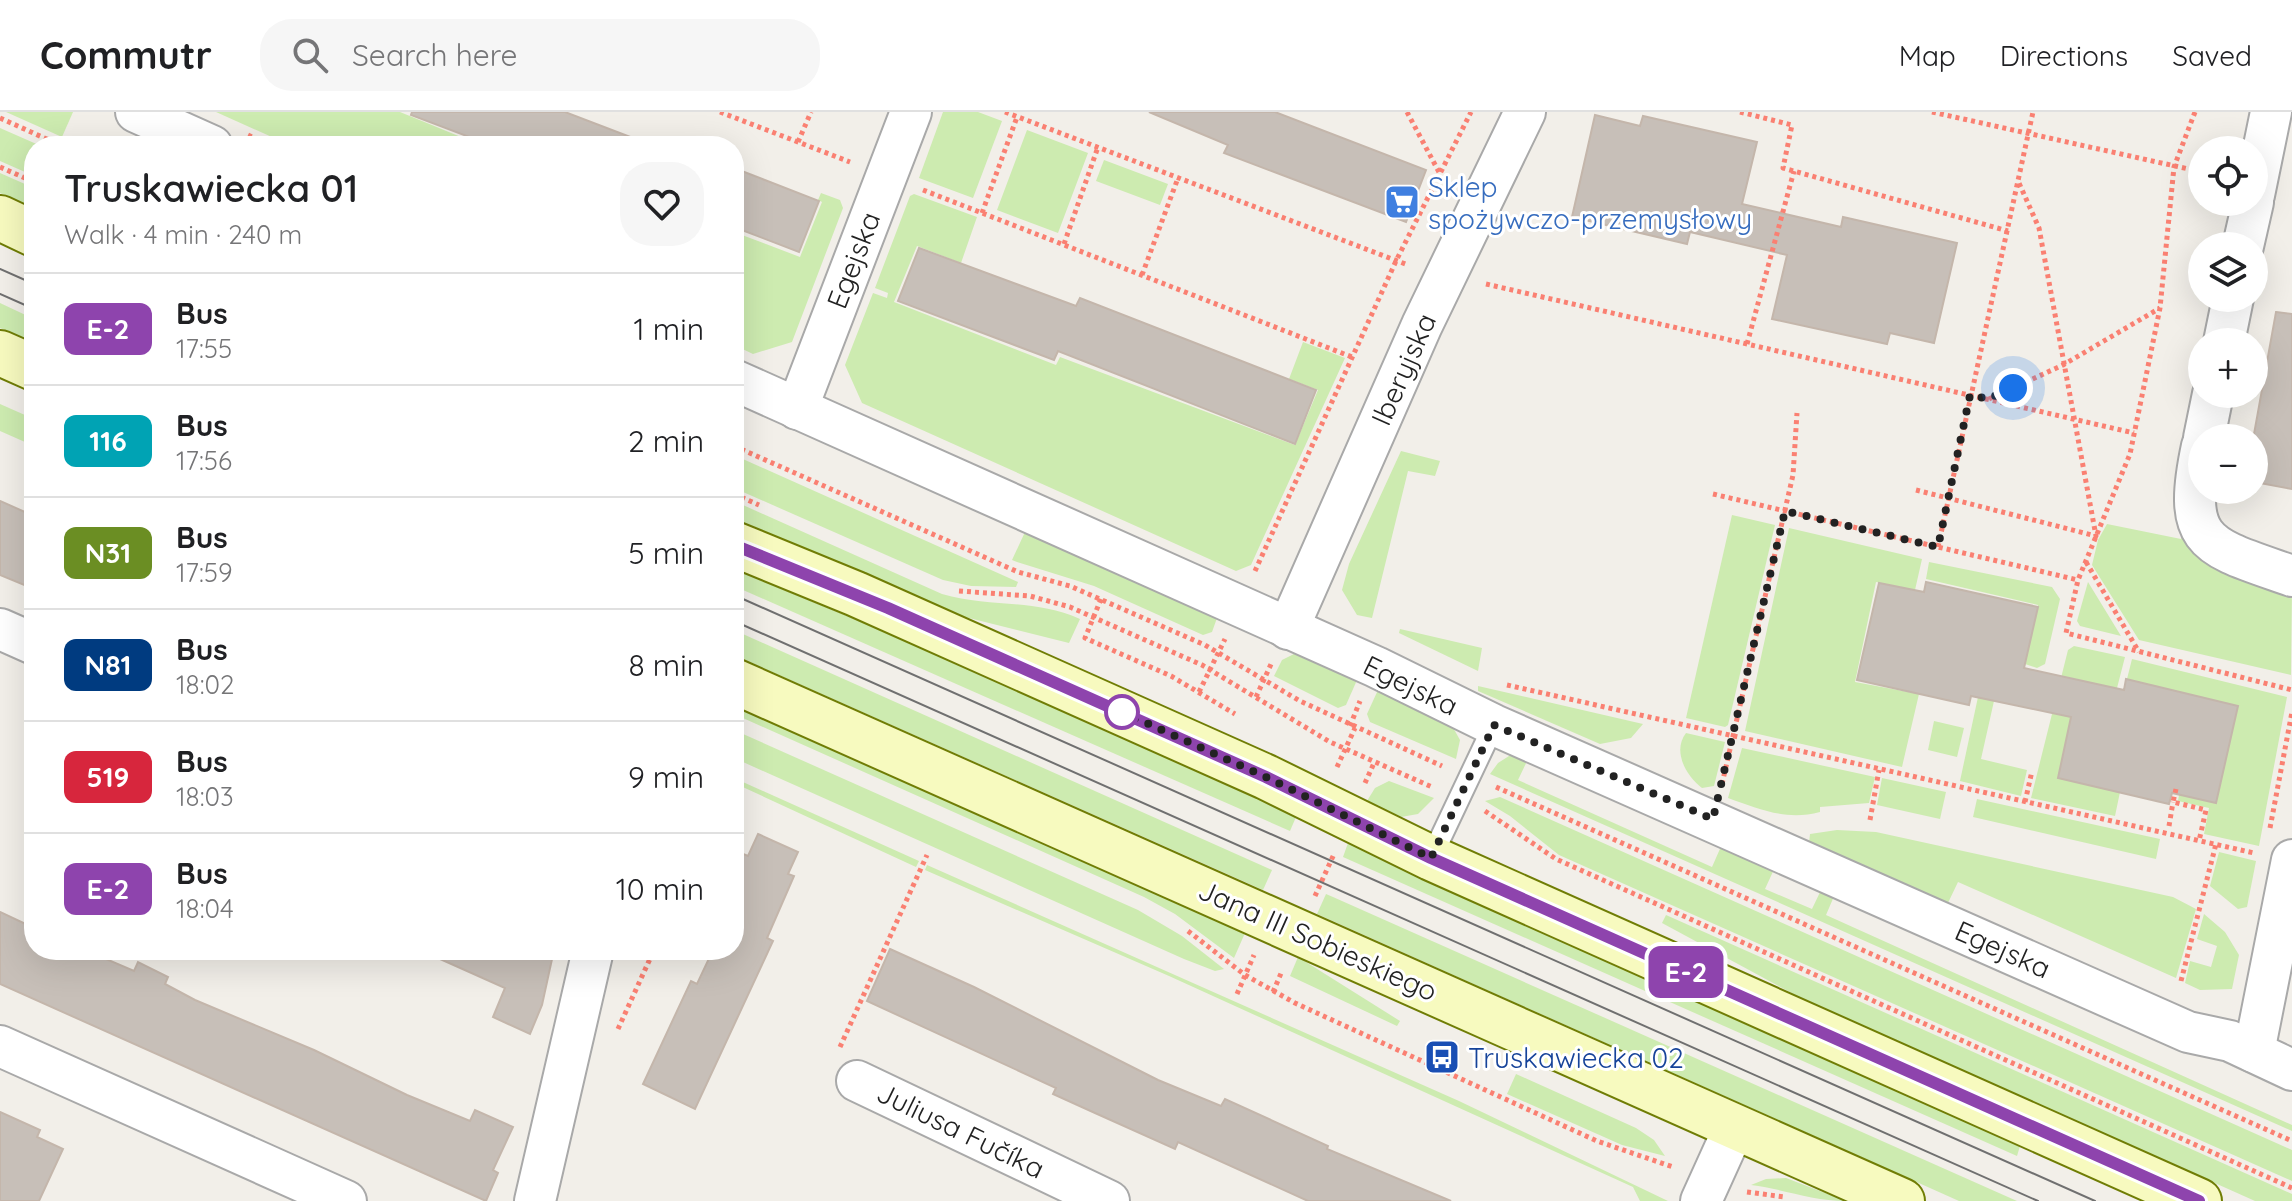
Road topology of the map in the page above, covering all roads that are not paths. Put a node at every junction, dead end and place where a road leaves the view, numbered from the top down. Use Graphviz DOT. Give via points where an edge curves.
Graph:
graph roads {
  1 [pos="136,112"];
  2 [pos="911,112"];
  3 [pos="1525,112"];
  4 [pos="2271,112"];
  5 [pos="190,136"];
  6 [pos="2266,136"];
  7 [pos="0,218"];
  8 [pos="24,229"];
  9 [pos="0,353"];
  10 [pos="24,364"];
  11 [pos="744,385"];
  12 [pos="797,409"];
  13 [pos="2193,504"];
  14 [pos="744,548"];
  15 [pos="2292,576"];
  16 [pos="0,629"];
  17 [pos="1288,629"];
  18 [pos="24,640"];
  19 [pos="744,685"];
  20 [pos="1494,725"];
  21 [pos="2275,857"];
  22 [pos="1431,858"];
  23 [pos="591,960"];
  24 [pos="0,1046"];
  25 [pos="2254,1052"];
  26 [pos="2292,1070"];
  27 [pos="857,1081"];
  28 [pos="1735,1126"];
  29 [pos="286,1189"];
  30 [pos="1719,1195"];
  31 [pos="346,1201"];
  32 [pos="535,1201"];
  33 [pos="1109,1201"];
  34 [pos="1902,1201"];
  35 [pos="2199,1201"];
  1 -- 5 [label="street"];
  2 -- 12 [label="street, Egejska"];
  3 -- 17 [label="street, Iberyjska" via="1422,325"];
  4 -- 6 [label="street"];
  7 -- 8 [label="main road"];
  9 -- 10 [label="main road"];
  11 -- 12 [label="street, Egejska"];
  12 -- 17 [label="street, Egejska"];
  13 -- 15 [label="street" via="2204,535 2215,547"];
  14 -- 22 [label="main road" via="1266,777"];
  16 -- 18 [label="street"];
  17 -- 20 [label="street, Egejska"];
  19 -- 28 [label="main road, Jana III Sobieskiego"];
  20 -- 22 [label="lane"];
  20 -- 25 [label="street, Egejska" via="2188,1032"];
  21 -- 25 [label="street"];
  22 -- 35 [label="main road"];
  23 -- 32 [label="street"];
  24 -- 29 [label="street"];
  25 -- 26 [label="street, Egejska"];
  27 -- 33 [label="street, Juliusa Fučíka"];
  28 -- 30 [label="street"];
  28 -- 34 [label="main road, Jana III Sobieskiego"];
  29 -- 31 [label="street"];
}
